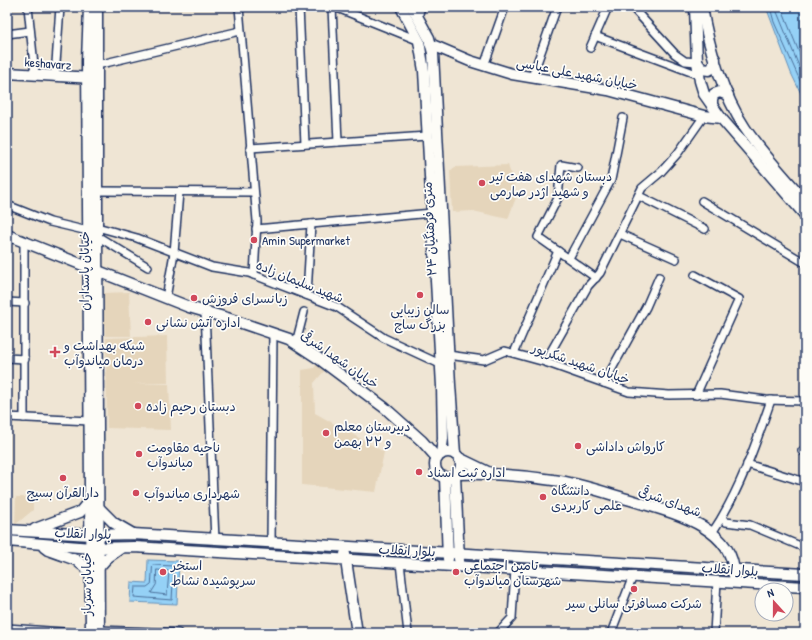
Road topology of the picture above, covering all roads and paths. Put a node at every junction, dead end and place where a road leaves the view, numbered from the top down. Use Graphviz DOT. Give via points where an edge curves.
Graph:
graph roads {
  1 [pos="28,7"];
  2 [pos="60,7"];
  3 [pos="89,7"];
  4 [pos="97,7"];
  5 [pos="239,7"];
  6 [pos="299,7"];
  7 [pos="334,7"];
  8 [pos="401,7"];
  9 [pos="412,7"];
  10 [pos="422,7"];
  11 [pos="505,7"];
  12 [pos="557,7"];
  13 [pos="608,7"];
  14 [pos="632,7"];
  15 [pos="695,7"];
  16 [pos="702,7"];
  17 [pos="418,17"];
  18 [pos="30,31"];
  19 [pos="240,31"];
  20 [pos="7,34"];
  21 [pos="595,36"];
  22 [pos="419,41"];
  23 [pos="430,44"];
  24 [pos="590,48"];
  25 [pos="715,60"];
  26 [pos="697,62"];
  27 [pos="97,65"];
  28 [pos="484,66"];
  29 [pos="7,73"];
  30 [pos="35,75"];
  31 [pos="699,75"];
  32 [pos="55,76"];
  33 [pos="92,78"];
  34 [pos="532,78"];
  35 [pos="728,95"];
  36 [pos="712,106"];
  37 [pos="704,116"];
  38 [pos="623,118"];
  39 [pos="721,118"];
  40 [pos="432,136"];
  41 [pos="338,142"];
  42 [pos="305,144"];
  43 [pos="250,148"];
  44 [pos="578,168"];
  45 [pos="97,191"];
  46 [pos="178,192"];
  47 [pos="254,192"];
  48 [pos="639,196"];
  49 [pos="702,201"];
  50 [pos="805,201"];
  51 [pos="7,205"];
  52 [pos="432,213"];
  53 [pos="805,215"];
  54 [pos="311,224"];
  55 [pos="256,229"];
  56 [pos="705,229"];
  57 [pos="94,232"];
  58 [pos="620,234"];
  59 [pos="7,235"];
  60 [pos="24,241"];
  61 [pos="558,251"];
  62 [pos="174,253"];
  63 [pos="569,258"];
  64 [pos="676,259"];
  65 [pos="805,263"];
  66 [pos="148,267"];
  67 [pos="93,269"];
  68 [pos="254,275"];
  69 [pos="695,275"];
  70 [pos="659,277"];
  71 [pos="596,278"];
  72 [pos="307,295"];
  73 [pos="166,298"];
  74 [pos="7,302"];
  75 [pos="25,302"];
  76 [pos="205,312"];
  77 [pos="304,312"];
  78 [pos="274,333"];
  79 [pos="296,343"];
  80 [pos="514,353"];
  81 [pos="448,355"];
  82 [pos="7,358"];
  83 [pos="25,359"];
  84 [pos="545,362"];
  85 [pos="440,364"];
  86 [pos="604,383"];
  87 [pos="696,394"];
  88 [pos="771,400"];
  89 [pos="805,401"];
  90 [pos="7,417"];
  91 [pos="24,418"];
  92 [pos="90,421"];
  93 [pos="439,456"];
  94 [pos="457,456"];
  95 [pos="747,464"];
  96 [pos="489,473"];
  97 [pos="452,476"];
  98 [pos="805,482"];
  99 [pos="90,500"];
  100 [pos="99,508"];
  101 [pos="722,518"];
  102 [pos="7,530"];
  103 [pos="28,531"];
  104 [pos="712,534"];
  105 [pos="95,535"];
  106 [pos="136,535"];
  107 [pos="215,540"];
  108 [pos="7,541"];
  109 [pos="271,543"];
  110 [pos="41,544"];
  111 [pos="345,547"];
  112 [pos="95,548"];
  113 [pos="121,548"];
  114 [pos="138,548"];
  115 [pos="805,548"];
  116 [pos="448,553"];
  117 [pos="459,553"];
  118 [pos="345,560"];
  119 [pos="400,563"];
  120 [pos="448,565"];
  121 [pos="459,565"];
  122 [pos="515,569"];
  123 [pos="95,570"];
  124 [pos="734,570"];
  125 [pos="805,574"];
  126 [pos="633,576"];
  127 [pos="717,581"];
  128 [pos="734,582"];
  129 [pos="805,587"];
  130 [pos="7,628"];
  131 [pos="97,632"];
  132 [pos="77,633"];
  133 [pos="178,633"];
  134 [pos="357,633"];
  135 [pos="408,633"];
  136 [pos="498,633"];
  137 [pos="611,633"];
  138 [pos="714,633"];
  1 -- 18 [label="street"];
  2 -- 32 [label="street"];
  3 -- 33 [label="main road, خیابان پاسداران"];
  4 -- 27 [label="main road, خیابان پاسداران"];
  5 -- 19 [label="street"];
  6 -- 42 [label="street"];
  7 -- 22 [label="street"];
  7 -- 41 [label="street"];
  8 -- 22 [label="main road, ۲۴ متری فرهنگیان"];
  9 -- 17 [label="main road, ۲۴ متری فرهنگیان"];
  10 -- 17 [label="street"];
  11 -- 28 [label="street"];
  12 -- 34 [label="street"];
  13 -- 21 [label="street"];
  14 -- 26 [label="street" via="675,54 685,61"];
  15 -- 26 [label="main road"];
  16 -- 25 [label="main road"];
  17 -- 23 [label="main road, ۲۴ متری فرهنگیان"];
  18 -- 20 [label="street"];
  18 -- 30 [label="street"];
  19 -- 27 [label="street"];
  19 -- 43 [label="street"];
  21 -- 24 [label="street"];
  21 -- 31 [label="street"];
  22 -- 23 [label="street"];
  22 -- 40 [label="main road, ۲۴ متری فرهنگیان"];
  23 -- 28 [label="main road, خیابان شهید علی عباسی"];
  23 -- 40 [label="main road, ۲۴ متری فرهنگیان" via="433,53"];
  25 -- 26 [label="main road" via="709,70 702,69"];
  25 -- 35 [label="main road"];
  26 -- 31 [label="main road"];
  27 -- 33 [label="main road, خیابان پاسداران"];
  28 -- 34 [label="main road, خیابان شهید علی عباسی"];
  29 -- 30 [label="main road, keshavarz"];
  30 -- 32 [label="main road, keshavarz"];
  31 -- 36 [label="main road" via="704,94"];
  32 -- 33 [label="main road, keshavarz"];
  33 -- 45 [label="main road, خیابان پاسداران"];
  33 -- 57 [label="main road"];
  34 -- 37 [label="main road, خیابان شهید علی عباسی" via="608,90"];
  35 -- 36 [label="main road" via="720,92 714,94"];
  35 -- 50 [label="main road" via="744,127 757,145"];
  36 -- 39 [label="main road"];
  37 -- 39 [label="main road, خیابان شهید علی عباسی"];
  37 -- 48 [label="street" via="678,153 642,188"];
  38 -- 63 [label="street" via="611,180"];
  39 -- 53 [label="main road"];
  40 -- 41 [label="street"];
  40 -- 52 [label="main road, ۲۴ متری فرهنگیان"];
  40 -- 81 [label="main road, ۲۴ متری فرهنگیان"];
  41 -- 42 [label="street"];
  42 -- 43 [label="street"];
  43 -- 47 [label="street"];
  44 -- 61 [label="street" via="561,165 558,198 538,238"];
  45 -- 46 [label="street"];
  45 -- 57 [label="main road, خیابان پاسداران"];
  46 -- 47 [label="street"];
  46 -- 62 [label="street"];
  47 -- 55 [label="street"];
  48 -- 56 [label="street"];
  48 -- 58 [label="street"];
  49 -- 65 [label="street"];
  51 -- 57 [label="street, شهید سلیمان زاده" via="50,222"];
  52 -- 54 [label="street"];
  52 -- 85 [label="main road, ۲۴ متری فرهنگیان"];
  54 -- 55 [label="street"];
  54 -- 72 [label="street"];
  55 -- 68 [label="street"];
  57 -- 62 [label="street, شهید سلیمان زاده" via="137,238"];
  57 -- 66 [label="street"];
  57 -- 67 [label="main road"];
  58 -- 64 [label="street"];
  58 -- 71 [label="street"];
  59 -- 60 [label="main road, خیابان شهدا شرقی"];
  60 -- 67 [label="main road, خیابان شهدا شرقی"];
  60 -- 75 [label="street"];
  61 -- 63 [label="street"];
  61 -- 80 [label="street"];
  62 -- 68 [label="street, شهید سلیمان زاده" via="212,267"];
  62 -- 73 [label="street"];
  63 -- 71 [label="street"];
  67 -- 73 [label="main road, خیابان شهدا شرقی"];
  67 -- 92 [label="main road, خیابان پاسداران"];
  67 -- 100 [label="main road, خیابان پاسداران"];
  68 -- 72 [label="street, شهید سلیمان زاده"];
  69 -- 87 [label="street" via="739,299"];
  70 -- 86 [label="street" via="646,307"];
  71 -- 84 [label="street" via="588,286"];
  72 -- 85 [label="street, شهید سلیمان زاده" via="337,307 384,338"];
  73 -- 76 [label="main road, خیابان شهدا شرقی"];
  74 -- 75 [label="street"];
  75 -- 83 [label="street"];
  76 -- 78 [label="main road, خیابان شهدا شرقی"];
  76 -- 107 [label="street"];
  77 -- 79 [label="street"];
  78 -- 79 [label="main road, خیابان شهدا شرقی"];
  78 -- 109 [label="street"];
  79 -- 93 [label="main road, خیابان شهدا شرقی" via="385,408"];
  80 -- 81 [label="street, خیابان شهید شکرپور" via="505,350 484,360"];
  80 -- 84 [label="street, خیابان شهید شکرپور"];
  81 -- 94 [label="main road, ۲۴ متری فرهنگیان"];
  82 -- 83 [label="street"];
  83 -- 91 [label="street"];
  84 -- 86 [label="street, خیابان شهید شکرپور"];
  85 -- 93 [label="main road, ۲۴ متری فرهنگیان" via="443,439"];
  86 -- 87 [label="street, خیابان شهید شکرپور" via="629,392"];
  87 -- 88 [label="street, خیابان شهید شکرپور"];
  88 -- 89 [label="street, خیابان شهید شکرپور"];
  88 -- 95 [label="street"];
  90 -- 91 [label="street"];
  91 -- 92 [label="street"];
  92 -- 99 [label="main road, خیابان پاسداران"];
  93 -- 94 [label="main road" via="448,452"];
  93 -- 97 [label="main road" via="436,470"];
  94 -- 96 [label="main road"];
  94 -- 97 [label="main road" via="461,466"];
  95 -- 98 [label="street"];
  95 -- 101 [label="street"];
  96 -- 97 [label="main road, شهدای شرقی"];
  96 -- 104 [label="main road, شهدای شرقی" via="584,486 683,516"];
  97 -- 116 [label="main road"];
  97 -- 117 [label="main road"];
  99 -- 103 [label="main road" via="80,512"];
  99 -- 105 [label="main road, خیابان پاسداران"];
  100 -- 105 [label="main road, خیابان پاسداران"];
  100 -- 106 [label="main road" via="114,523"];
  101 -- 104 [label="street"];
  101 -- 115 [label="street" via="726,522 750,526"];
  102 -- 103 [label="main road, بلوار انقلاب"];
  103 -- 105 [label="main road, بلوار انقلاب"];
  104 -- 124 [label="main road, شهدای شرقی" via="729,551"];
  105 -- 106 [label="main road, بلوار انقلاب"];
  105 -- 112 [label="main road, خیابان سرباز"];
  106 -- 107 [label="main road, بلوار انقلاب"];
  106 -- 114 [label="main road"];
  107 -- 109 [label="main road, بلوار انقلاب"];
  108 -- 110 [label="main road, بلوار انقلاب"];
  109 -- 111 [label="main road, بلوار انقلاب"];
  110 -- 112 [label="main road, بلوار انقلاب"];
  110 -- 123 [label="main road" via="48,550"];
  111 -- 116 [label="main road, بلوار انقلاب"];
  111 -- 118 [label="main road"];
  112 -- 113 [label="main road, بلوار انقلاب"];
  112 -- 123 [label="main road, خیابان سرباز"];
  113 -- 114 [label="main road, بلوار انقلاب"];
  113 -- 123 [label="main road"];
  114 -- 118 [label="main road, بلوار انقلاب"];
  116 -- 117 [label="main road, بلوار انقلاب"];
  116 -- 120 [label="main road"];
  117 -- 121 [label="main road"];
  117 -- 124 [label="main road, بلوار انقلاب"];
  118 -- 119 [label="main road, بلوار انقلاب"];
  118 -- 134 [label="main road"];
  119 -- 120 [label="main road, بلوار انقلاب"];
  119 -- 135 [label="street"];
  120 -- 121 [label="main road, بلوار انقلاب"];
  121 -- 122 [label="main road, بلوار انقلاب"];
  122 -- 126 [label="main road, بلوار انقلاب"];
  122 -- 136 [label="street" via="512,618"];
  123 -- 131 [label="main road, خیابان سرباز"];
  124 -- 125 [label="main road, بلوار انقلاب"];
  124 -- 128 [label="main road, شهدای شرقی"];
  126 -- 127 [label="main road, بلوار انقلاب"];
  126 -- 137 [label="street"];
  127 -- 128 [label="main road, بلوار انقلاب"];
  127 -- 138 [label="street"];
  128 -- 129 [label="main road, بلوار انقلاب"];
  130 -- 132 [label="street"];
  131 -- 133 [label="street"];
}
